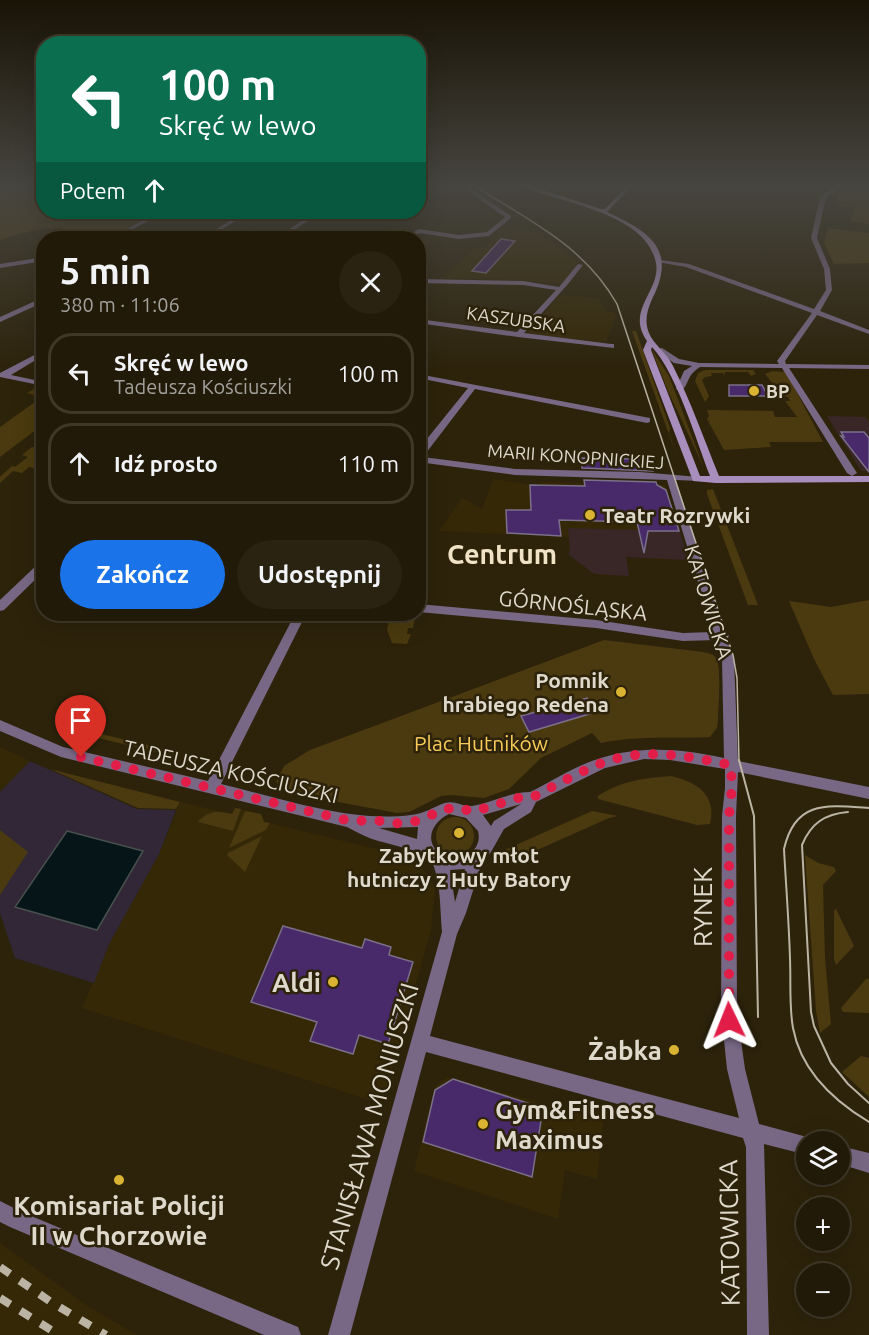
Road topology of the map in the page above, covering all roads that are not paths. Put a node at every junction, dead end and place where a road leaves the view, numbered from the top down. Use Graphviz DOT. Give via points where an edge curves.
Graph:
graph roads {
  1 [pos="654,246"];
  2 [pos="817,246"];
  3 [pos="36,260"];
  4 [pos="660,262"];
  5 [pos="580,265"];
  6 [pos="0,266"];
  7 [pos="426,281"];
  8 [pos="560,289"];
  9 [pos="36,303"];
  10 [pos="814,313"];
  11 [pos="0,320"];
  12 [pos="426,322"];
  13 [pos="869,332"];
  14 [pos="518,335"];
  15 [pos="649,343"];
  16 [pos="611,346"];
  17 [pos="659,350"];
  18 [pos="36,356"];
  19 [pos="699,365"];
  20 [pos="784,366"];
  21 [pos="869,367"];
  22 [pos="1,375"];
  23 [pos="426,377"];
  24 [pos="36,382"];
  25 [pos="474,386"];
  26 [pos="680,389"];
  27 [pos="646,420"];
  28 [pos="426,448"];
  29 [pos="426,459"];
  30 [pos="852,473"];
  31 [pos="671,479"];
  32 [pos="696,479"];
  33 [pos="869,479"];
  34 [pos="716,480"];
  35 [pos="36,572"];
  36 [pos="0,607"];
  37 [pos="426,610"];
  38 [pos="297,621"];
  39 [pos="723,636"];
  40 [pos="0,725"];
  41 [pos="731,765"];
  42 [pos="212,788"];
  43 [pos="869,793"];
  44 [pos="531,798"];
  45 [pos="472,812"];
  46 [pos="429,818"];
  47 [pos="350,821"];
  48 [pos="487,843"];
  49 [pos="433,855"];
  50 [pos="476,858"];
  51 [pos="450,932"];
  52 [pos="421,1042"];
  53 [pos="750,1131"];
  54 [pos="796,1143"];
  55 [pos="850,1158"];
  56 [pos="869,1163"];
  57 [pos="0,1211"];
  58 [pos="290,1335"];
  59 [pos="339,1335"];
  60 [pos="758,1335"];
  1 -- 4 [label="street"];
  2 -- 10 [label="street" via="827,269 829,290"];
  3 -- 6 [label="street"];
  4 -- 10 [label="street" via="687,265"];
  4 -- 15 [label="street" via="643,318"];
  5 -- 8 [label="street"];
  7 -- 8 [label="street" via="523,283"];
  8 -- 14 [label="street"];
  9 -- 11 [label="street"];
  10 -- 13 [label="street"];
  10 -- 20 [label="street" via="781,362"];
  12 -- 14 [label="street, KASZUBSKA"];
  14 -- 16 [label="street, KASZUBSKA"];
  15 -- 17 [label="street"];
  15 -- 32 [label="street" via="647,350"];
  17 -- 19 [label="street" via="677,361"];
  17 -- 26 [label="street"];
  18 -- 22 [label="street"];
  19 -- 20 [label="street"];
  19 -- 26 [label="street" via="688,372"];
  20 -- 21 [label="street"];
  20 -- 30 [label="street"];
  22 -- 24 [label="street"];
  23 -- 25 [label="street"];
  25 -- 27 [label="street"];
  25 -- 28 [label="street"];
  26 -- 34 [label="street"];
  29 -- 31 [label="street, MARII KONOPNICKIEJ" via="515,472"];
  31 -- 32 [label="street, MARII KONOPNICKIEJ"];
  31 -- 39 [label="street, KATOWICKA"];
  32 -- 34 [label="street"];
  33 -- 34 [label="street"];
  35 -- 36 [label="street"];
  37 -- 39 [label="street, GÓRNOŚLĄSKA" via="596,624 683,637"];
  38 -- 42 [label="street"];
  39 -- 41 [label="street, KATOWICKA" via="730,679"];
  40 -- 42 [label="street, TADEUSZA KOŚCIUSZKI" via="62,752"];
  41 -- 43 [label="street"];
  41 -- 44 [label="street" via="670,755 627,757 602,764"];
  41 -- 53 [label="street, RYNEK" via="729,1012"];
  42 -- 47 [label="street, TADEUSZA KOŚCIUSZKI"];
  44 -- 45 [label="street" via="518,798"];
  44 -- 48 [label="street" via="526,808 499,825"];
  45 -- 46 [label="street" via="448,808"];
  45 -- 48 [label="street" via="485,828"];
  46 -- 47 [label="street, TADEUSZA KOŚCIUSZKI" via="402,824"];
  46 -- 49 [label="street" via="423,832 424,844"];
  47 -- 49 [label="street, TADEUSZA KOŚCIUSZKI"];
  48 -- 50 [label="street"];
  49 -- 50 [label="street" via="454,864"];
  49 -- 51 [label="street" via="447,886"];
  50 -- 51 [label="street" via="461,913"];
  51 -- 52 [label="street, STANISŁAWA MONIUSZKI"];
  52 -- 53 [label="street"];
  52 -- 59 [label="street, STANISŁAWA MONIUSZKI"];
  53 -- 54 [label="street"];
  53 -- 60 [label="street, KATOWICKA" via="756,1167"];
  55 -- 56 [label="street"];
  57 -- 58 [label="street"];
}
